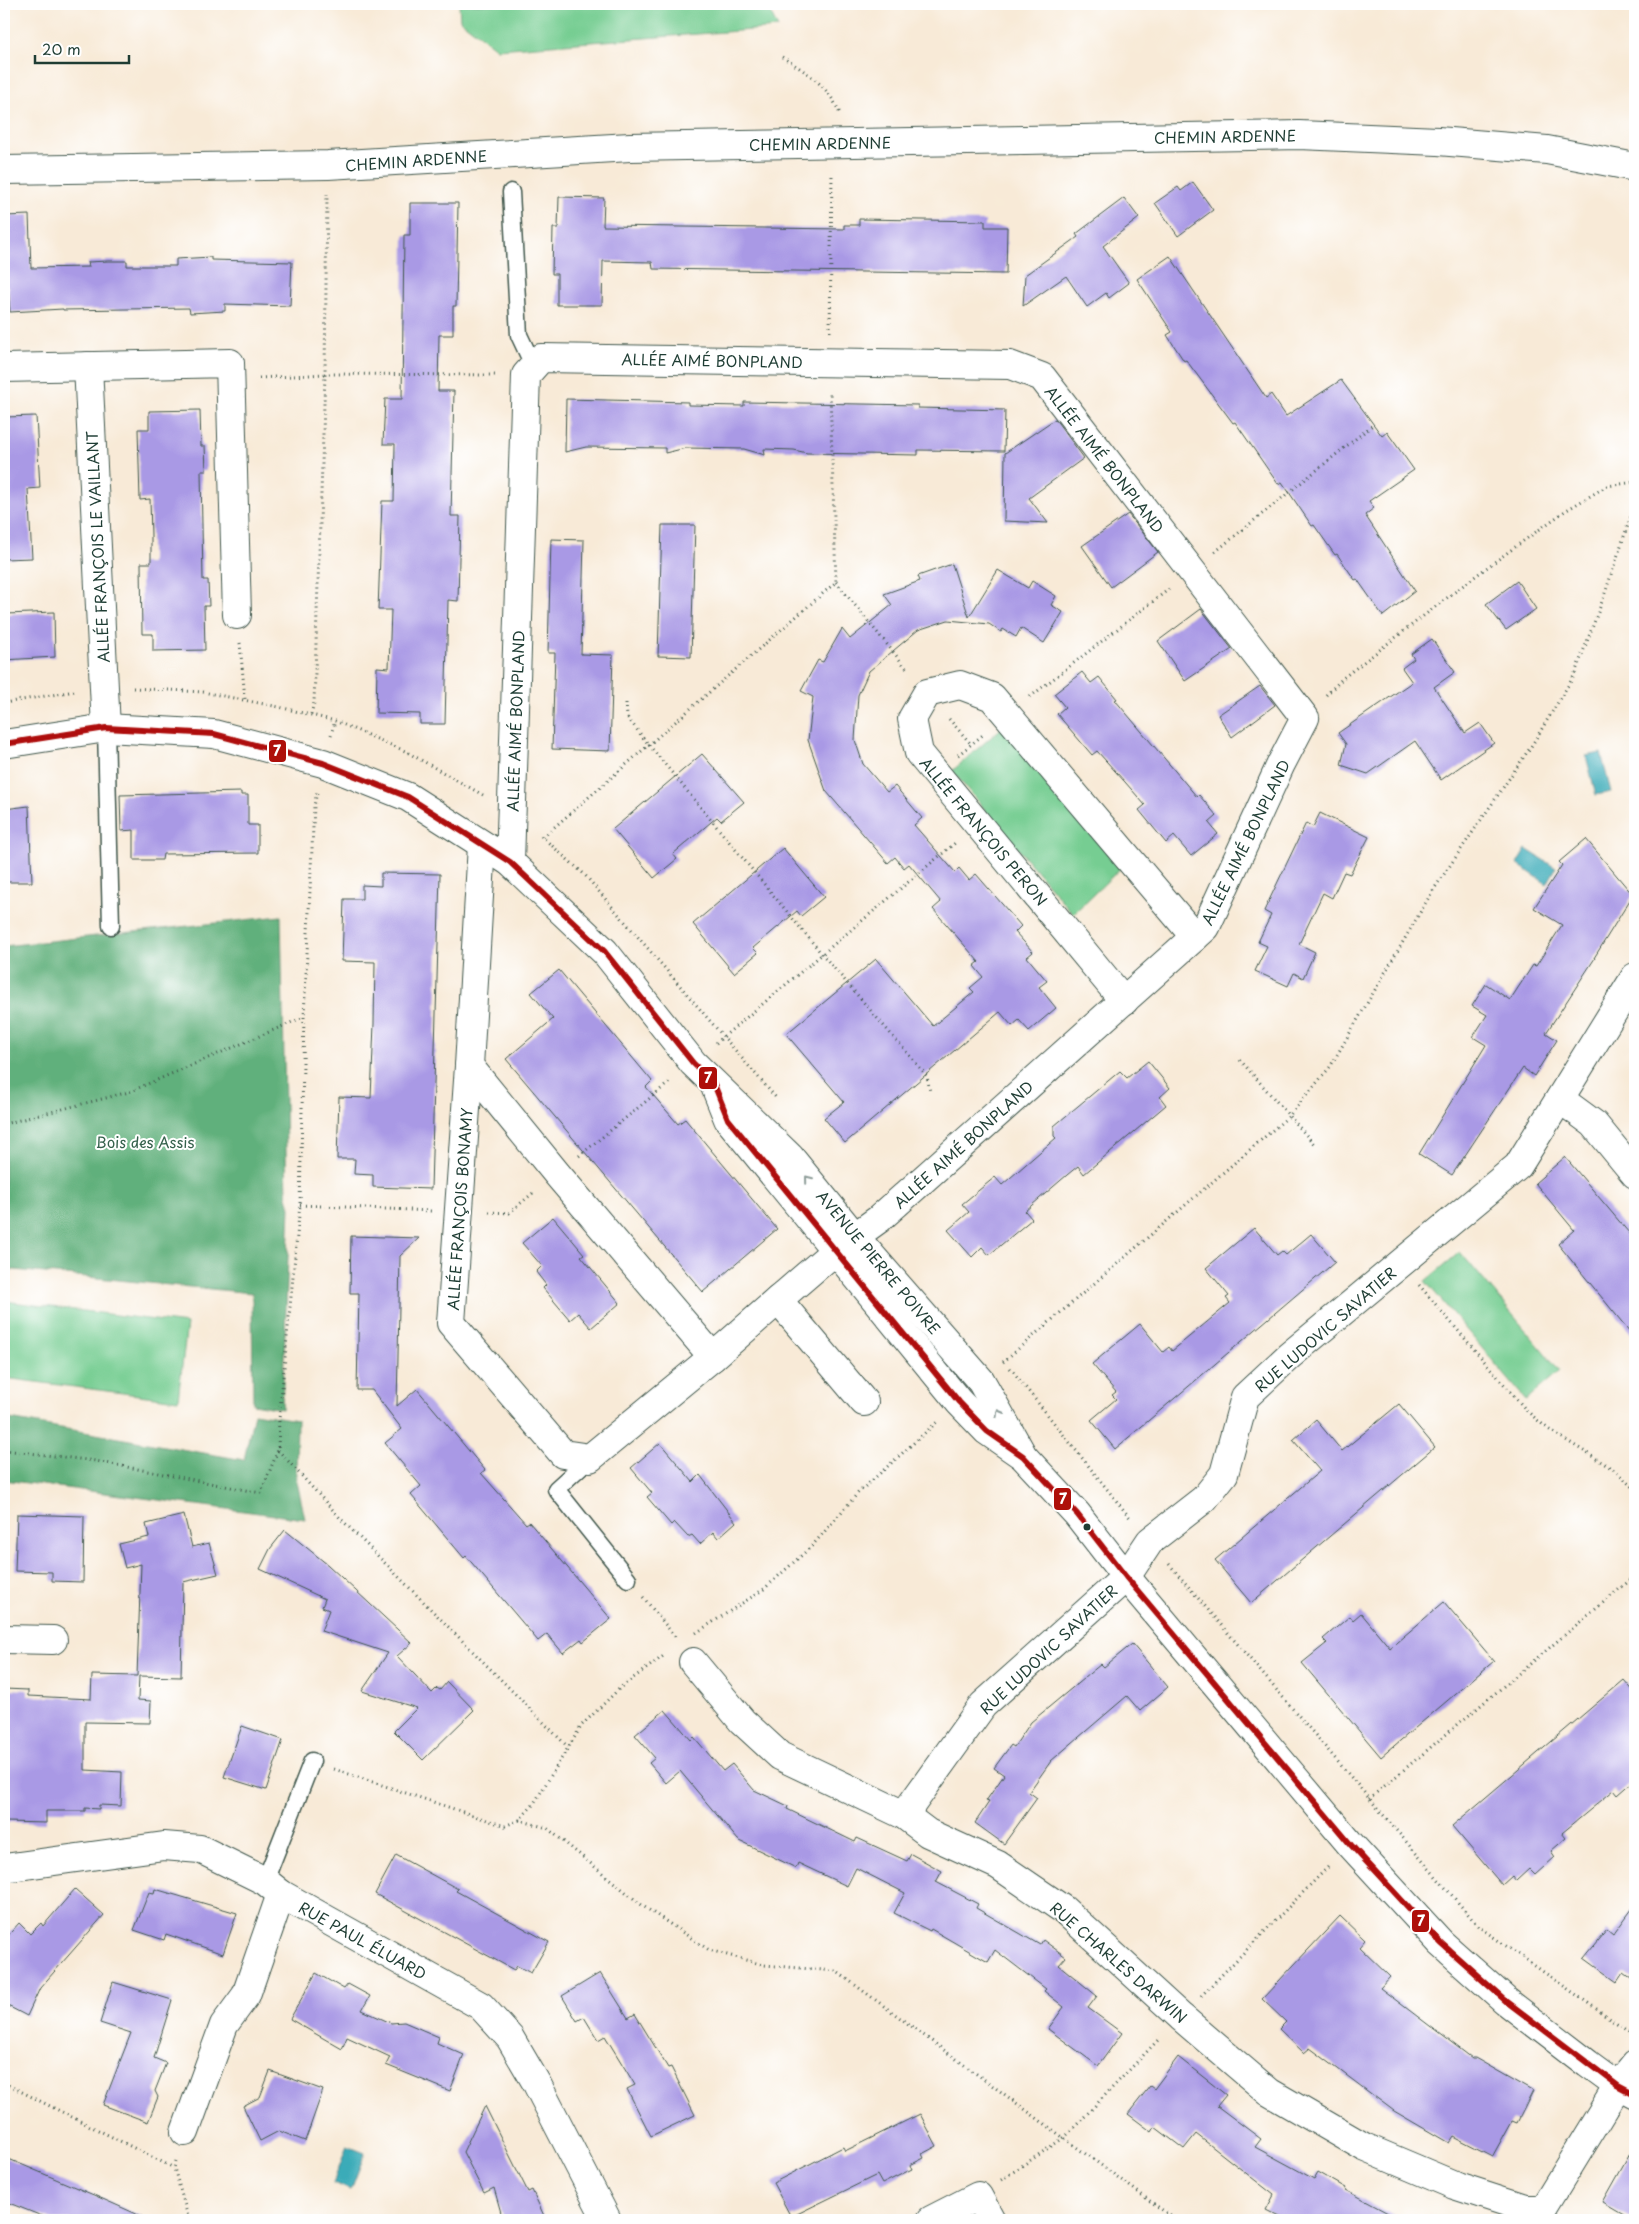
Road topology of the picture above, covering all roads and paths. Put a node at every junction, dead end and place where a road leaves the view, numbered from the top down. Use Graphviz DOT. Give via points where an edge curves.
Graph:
graph roads {
  1 [pos="782,57"];
  2 [pos="832,142"];
  3 [pos="328,165"];
  4 [pos="1635,167"];
  5 [pos="4,170"];
  6 [pos="511,192"];
  7 [pos="830,361"];
  8 [pos="88,366"];
  9 [pos="4,368"];
  10 [pos="530,371"];
  11 [pos="325,374"];
  12 [pos="231,380"];
  13 [pos="1374,424"];
  14 [pos="1635,482"];
  15 [pos="1635,504"];
  16 [pos="1192,571"];
  17 [pos="836,582"];
  18 [pos="237,615"];
  19 [pos="927,693"];
  20 [pos="245,699"];
  21 [pos="626,703"];
  22 [pos="311,714"];
  23 [pos="1007,715"];
  24 [pos="1305,718"];
  25 [pos="106,728"];
  26 [pos="4,744"];
  27 [pos="971,744"];
  28 [pos="649,745"];
  29 [pos="323,763"];
  30 [pos="936,773"];
  31 [pos="543,837"];
  32 [pos="482,845"];
  33 [pos="510,862"];
  34 [pos="111,926"];
  35 [pos="1195,937"];
  36 [pos="1635,977"];
  37 [pos="1124,1001"];
  38 [pos="304,1017"];
  39 [pos="1240,1060"];
  40 [pos="469,1066"];
  41 [pos="930,1092"];
  42 [pos="1560,1099"];
  43 [pos="1289,1116"];
  44 [pos="4,1124"];
  45 [pos="1314,1144"];
  46 [pos="1635,1174"];
  47 [pos="846,1243"];
  48 [pos="1401,1264"];
  49 [pos="778,1300"];
  50 [pos="713,1357"];
  51 [pos="1004,1361"];
  52 [pos="864,1402"];
  53 [pos="940,1418"];
  54 [pos="4,1450"];
  55 [pos="278,1450"];
  56 [pos="590,1458"];
  57 [pos="1635,1490"];
  58 [pos="1635,1576"];
  59 [pos="1126,1577"];
  60 [pos="628,1579"];
  61 [pos="4,1638"];
  62 [pos="53,1640"];
  63 [pos="687,1653"];
  64 [pos="568,1747"];
  65 [pos="312,1761"];
  66 [pos="1368,1800"];
  67 [pos="904,1814"];
  68 [pos="518,1820"];
  69 [pos="1350,1844"];
  70 [pos="4,1868"];
  71 [pos="273,1888"];
  72 [pos="1181,2017"];
  73 [pos="1630,2082"];
  74 [pos="4,2083"];
  75 [pos="184,2132"];
  76 [pos="1065,2137"];
  77 [pos="174,2168"];
  78 [pos="978,2196"];
  79 [pos="1539,2214"];
  80 [pos="189,2220"];
  81 [pos="608,2220"];
  82 [pos="931,2220"];
  83 [pos="991,2220"];
  84 [pos="1176,2220"];
  1 -- 2 [label="path" via="824,86 835,100 842,119"];
  2 -- 3 [label="street, CHEMIN ARDENNE" via="630,147"];
  2 -- 4 [label="street, CHEMIN ARDENNE" via="1299,135 1547,150"];
  2 -- 7 [label="path"];
  3 -- 5 [label="street, CHEMIN ARDENNE"];
  3 -- 11 [label="path"];
  6 -- 10 [label="lane" via="519,335"];
  7 -- 10 [label="street, ALLÉE AIMÉ BONPLAND" via="541,358"];
  7 -- 16 [label="street, ALLÉE AIMÉ BONPLAND" via="1010,364 1042,377"];
  7 -- 17 [label="path"];
  8 -- 9 [label="street"];
  8 -- 12 [label="street" via="230,363"];
  8 -- 25 [label="street, ALLÉE FRANÇOIS LE VAILLANT"];
  10 -- 11 [label="path"];
  10 -- 33 [label="street, ALLÉE AIMÉ BONPLAND"];
  11 -- 12 [label="path"];
  11 -- 22 [label="path" via="314,703"];
  12 -- 18 [label="street"];
  13 -- 16 [label="path"];
  14 -- 24 [label="path" via="1607,486 1565,511 1343,678"];
  15 -- 43 [label="path" via="1574,676 1532,745 1432,892 1330,1067"];
  16 -- 23 [label="path"];
  16 -- 24 [label="street, ALLÉE AIMÉ BONPLAND"];
  17 -- 19 [label="path"];
  17 -- 28 [label="path"];
  18 -- 20 [label="path"];
  19 -- 23 [label="street" via="960,685 992,697"];
  19 -- 27 [label="path"];
  19 -- 30 [label="street, ALLÉE FRANÇOIS PERON" via="912,720 919,752"];
  21 -- 28 [label="path" via="627,717"];
  23 -- 27 [label="path"];
  23 -- 35 [label="street"];
  24 -- 35 [label="street, ALLÉE AIMÉ BONPLAND" via="1206,927"];
  25 -- 26 [label="street, AVENUE PIERRE POIVRE"];
  25 -- 29 [label="street, AVENUE PIERRE POIVRE" via="214,734"];
  25 -- 34 [label="lane"];
  27 -- 30 [label="path"];
  28 -- 31 [label="path"];
  28 -- 41 [label="path" via="927,1076"];
  29 -- 32 [label="street, AVENUE PIERRE POIVRE" via="408,797"];
  29 -- 38 [label="path" via="314,806"];
  30 -- 37 [label="street, ALLÉE FRANÇOIS PERON"];
  32 -- 33 [label="street, AVENUE PIERRE POIVRE"];
  32 -- 40 [label="street, ALLÉE FRANÇOIS BONAMY"];
  33 -- 47 [label="street, AVENUE PIERRE POIVRE" via="605,952 693,1063 790,1156"];
  35 -- 37 [label="street, ALLÉE AIMÉ BONPLAND"];
  36 -- 42 [label="street, RUE LUDOVIC SAVATIER"];
  37 -- 47 [label="street, ALLÉE AIMÉ BONPLAND" via="886,1213"];
  38 -- 44 [label="path" via="128,1092"];
  38 -- 55 [label="path" via="300,1205 278,1419"];
  39 -- 43 [label="path"];
  40 -- 50 [label="street, ALLÉE FRANÇOIS BONAMY"];
  40 -- 56 [label="street, ALLÉE FRANÇOIS BONAMY" via="451,1323 563,1454"];
  42 -- 46 [label="street" via="1594,1124"];
  42 -- 48 [label="street, RUE LUDOVIC SAVATIER" via="1518,1166"];
  43 -- 45 [label="path"];
  43 -- 51 [label="path"];
  47 -- 49 [label="street"];
  47 -- 59 [label="street, AVENUE PIERRE POIVRE" via="981,1381 1022,1456 1077,1514"];
  48 -- 57 [label="path" via="1527,1411 1548,1429 1616,1471"];
  48 -- 59 [label="street, RUE LUDOVIC SAVATIER" via="1245,1397 1224,1474 1204,1499 1150,1541"];
  49 -- 50 [label="street"];
  49 -- 52 [label="street"];
  50 -- 56 [label="street"];
  53 -- 63 [label="path" via="858,1493 812,1546"];
  54 -- 55 [label="path" via="96,1461 261,1493"];
  55 -- 64 [label="path" via="342,1520"];
  56 -- 60 [label="lane" via="556,1489"];
  58 -- 66 [label="path"];
  59 -- 67 [label="street, RUE LUDOVIC SAVATIER" via="983,1705"];
  59 -- 69 [label="street, AVENUE PIERRE POIVRE"];
  60 -- 63 [label="path"];
  61 -- 62 [label="street"];
  63 -- 64 [label="path" via="621,1687 582,1725"];
  63 -- 67 [label="street, RUE CHARLES DARWIN" via="742,1721 780,1756"];
  64 -- 68 [label="path" via="533,1805"];
  65 -- 68 [label="path" via="505,1826"];
  65 -- 71 [label="lane"];
  67 -- 72 [label="street, RUE CHARLES DARWIN" via="928,1833 998,1865 1064,1910"];
  68 -- 76 [label="path" via="547,1828 644,1906 709,1950 764,1965 836,1971"];
  69 -- 72 [label="path"];
  69 -- 73 [label="street, AVENUE PIERRE POIVRE" via="1441,1943 1492,1988 1588,2064"];
  70 -- 71 [label="street, RUE PAUL ÉLUARD" via="164,1846 200,1849"];
  71 -- 75 [label="street" via="246,1995 224,2025"];
  71 -- 81 [label="street, RUE PAUL ÉLUARD" via="481,2006 510,2038"];
  72 -- 76 [label="path"];
  72 -- 79 [label="street, RUE CHARLES DARWIN" via="1269,2092 1364,2147 1454,2185"];
  73 -- 79 [label="street"];
  74 -- 77 [label="path"];
  75 -- 77 [label="path"];
  76 -- 78 [label="path"];
  76 -- 84 [label="path"];
  77 -- 80 [label="path"];
  78 -- 82 [label="street"];
  78 -- 83 [label="street"];
}
